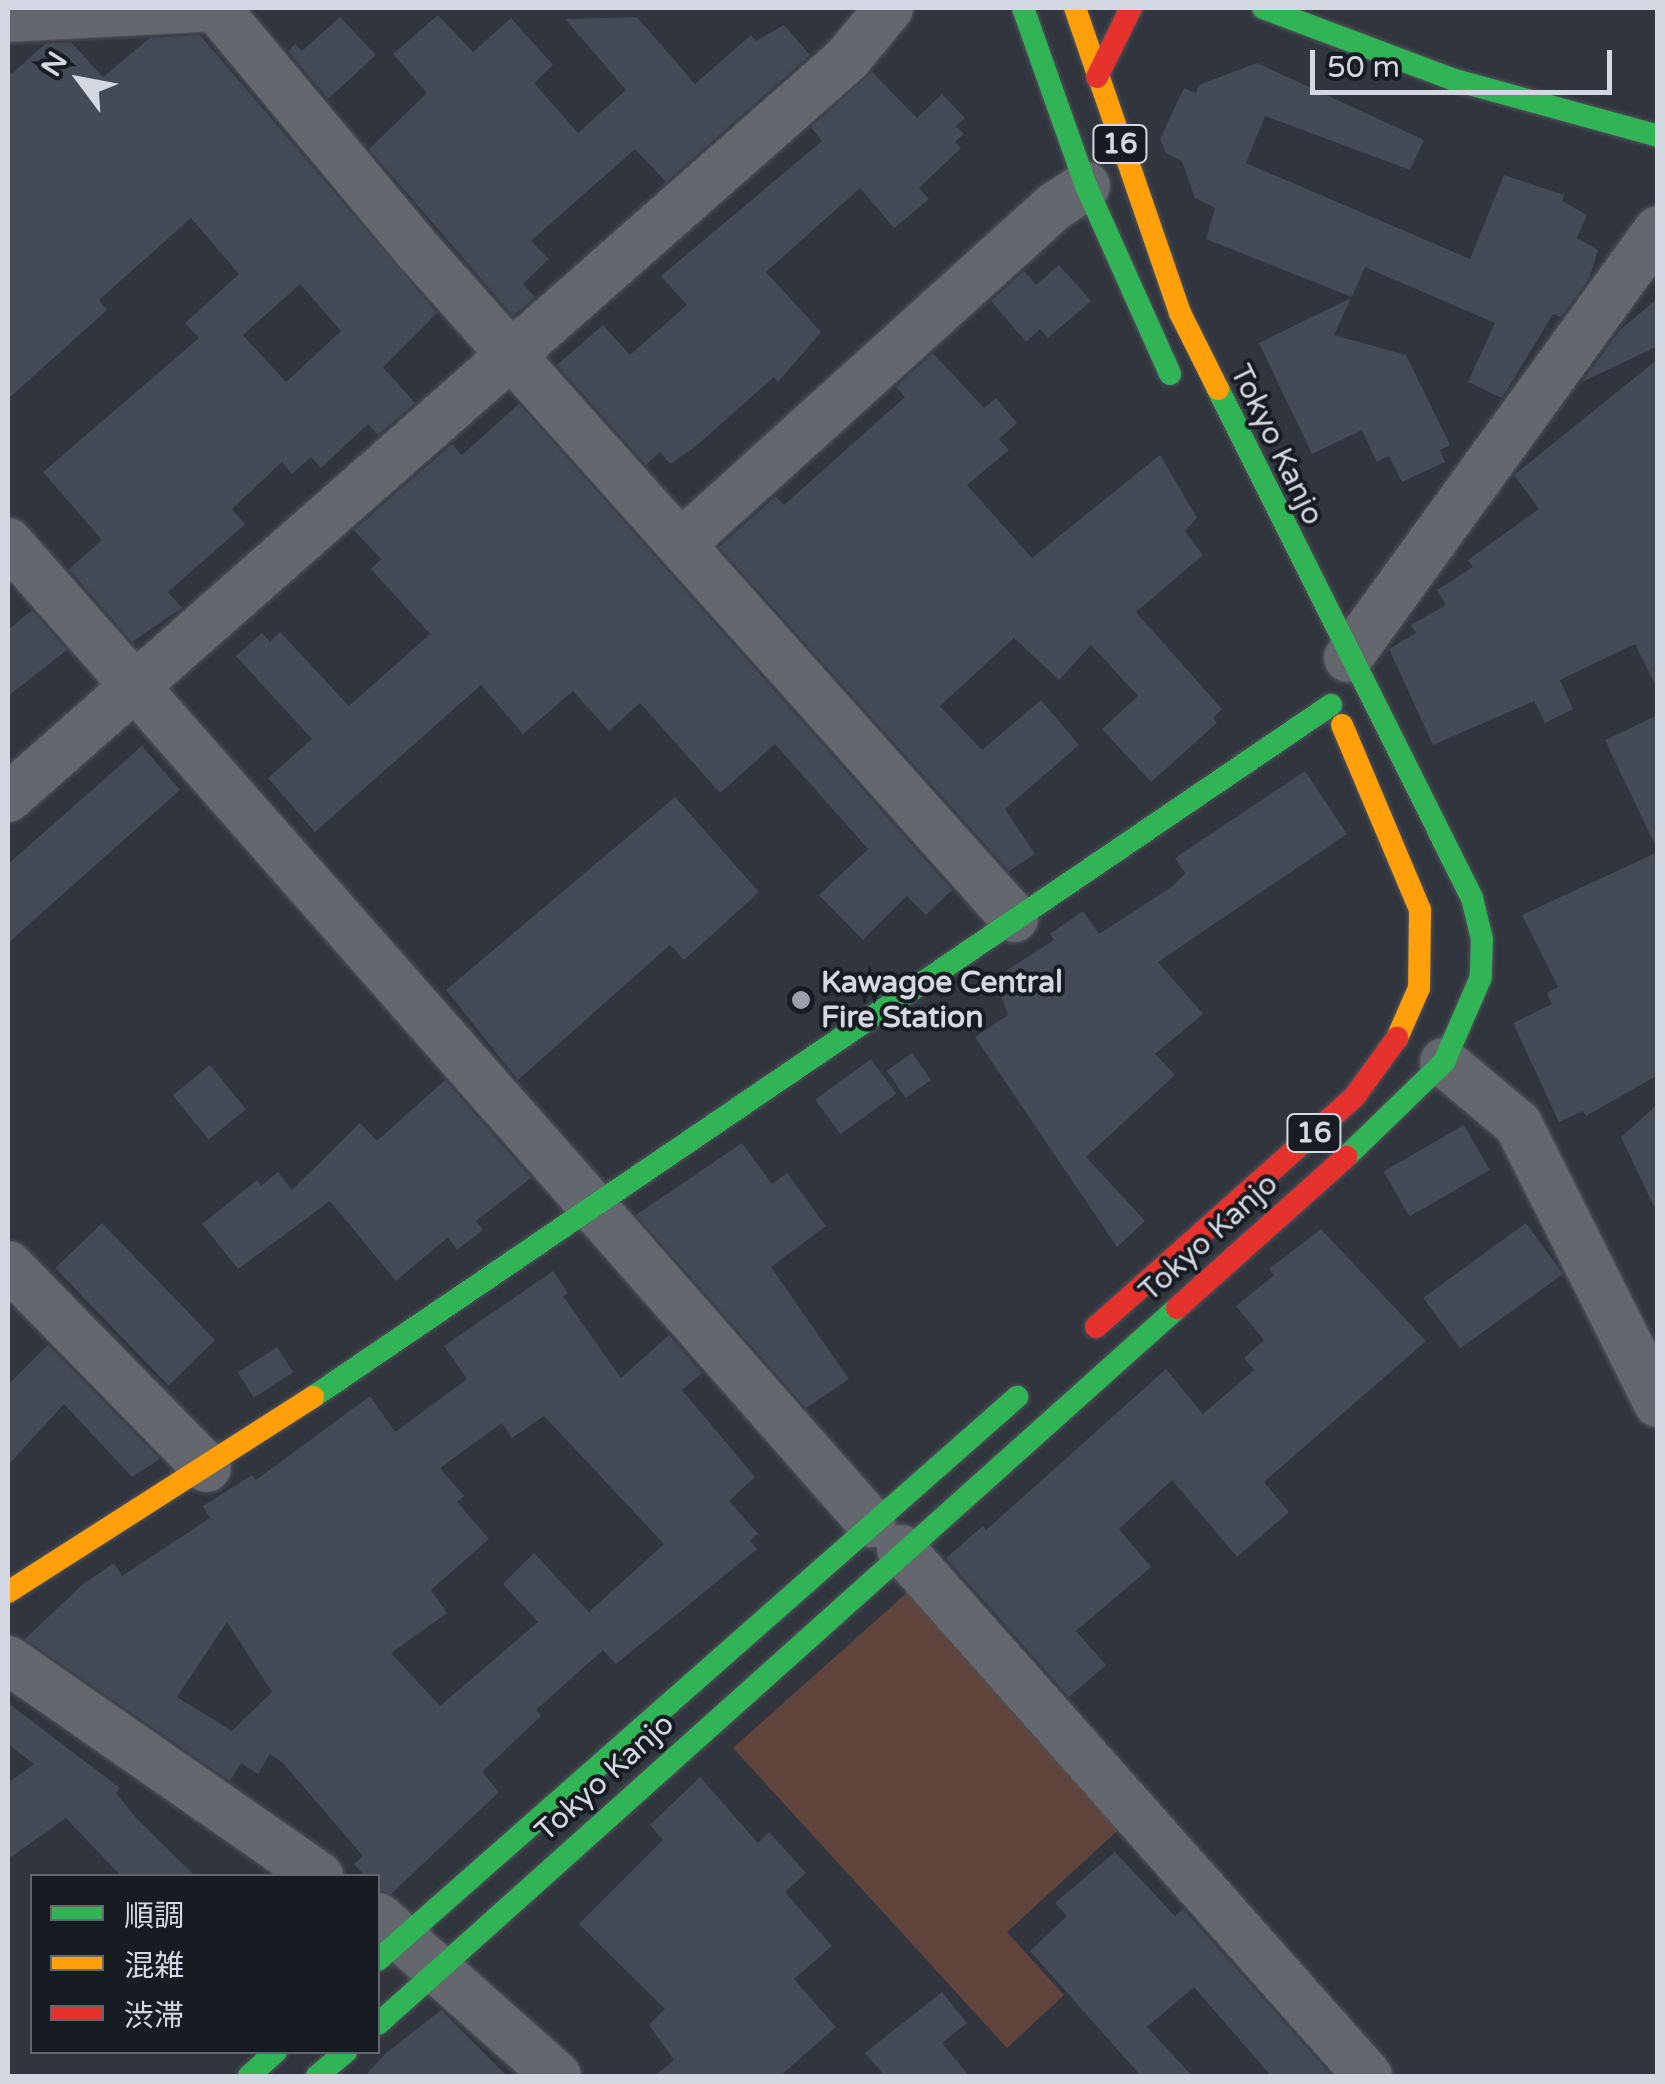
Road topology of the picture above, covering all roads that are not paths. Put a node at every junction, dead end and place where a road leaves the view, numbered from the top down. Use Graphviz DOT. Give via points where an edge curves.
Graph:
graph roads {
  1 [pos="198,8"];
  2 [pos="216,8"];
  3 [pos="890,8"];
  4 [pos="1023,8"];
  5 [pos="1075,8"];
  6 [pos="1131,8"];
  7 [pos="1263,8"];
  8 [pos="8,18"];
  9 [pos="1097,77"];
  10 [pos="1658,136"];
  11 [pos="1086,186"];
  12 [pos="1658,230"];
  13 [pos="511,352"];
  14 [pos="1178,390"];
  15 [pos="8,542"];
  16 [pos="681,544"];
  17 [pos="136,684"];
  18 [pos="1334,684"];
  19 [pos="8,798"];
  20 [pos="1014,918"];
  21 [pos="1444,1062"];
  22 [pos="594,1205"];
  23 [pos="8,1265"];
  24 [pos="1072,1348"];
  25 [pos="1042,1375"];
  26 [pos="1658,1403"];
  27 [pos="207,1468"];
  28 [pos="886,1536"];
  29 [pos="8,1592"];
  30 [pos="8,1660"];
  31 [pos="316,1874"];
  32 [pos="386,1938"];
  33 [pos="441,1968"];
  34 [pos="380,2022"];
  35 [pos="274,2054"];
  36 [pos="344,2054"];
  37 [pos="249,2076"];
  38 [pos="317,2076"];
  39 [pos="557,2076"];
  40 [pos="1368,2076"];
  1 -- 8 [label="street"];
  2 -- 13 [label="street"];
  3 -- 13 [label="street" via="847,58"];
  4 -- 11 [label="main road, 16"];
  5 -- 9 [label="main road, Tokyo Kanjo / 16"];
  6 -- 9 [label="main road"];
  7 -- 10 [label="main road" via="1455,80"];
  9 -- 18 [label="main road, Tokyo Kanjo / 16" via="1180,313"];
  11 -- 14 [label="main road, 16"];
  11 -- 16 [label="street" via="1055,206"];
  12 -- 18 [label="street"];
  13 -- 16 [label="street"];
  13 -- 17 [label="street"];
  15 -- 17 [label="street"];
  16 -- 20 [label="street"];
  17 -- 19 [label="street"];
  17 -- 22 [label="street"];
  18 -- 20 [label="main road"];
  18 -- 21 [label="main road, Tokyo Kanjo / 16" via="1472,898 1482,977"];
  18 -- 24 [label="main road, Tokyo Kanjo / 16" via="1420,910 1419,988 1404,1029 1355,1096"];
  20 -- 22 [label="main road"];
  21 -- 26 [label="street" via="1518,1124"];
  21 -- 28 [label="main road, Tokyo Kanjo / 16" via="1391,1117"];
  22 -- 27 [label="main road"];
  22 -- 28 [label="street"];
  23 -- 27 [label="street"];
  25 -- 28 [label="main road, Tokyo Kanjo / 16"];
  27 -- 29 [label="main road"];
  28 -- 32 [label="main road, Tokyo Kanjo / 16"];
  28 -- 33 [label="main road, Tokyo Kanjo / 16"];
  28 -- 40 [label="street"];
  30 -- 31 [label="street"];
  32 -- 33 [label="street"];
  33 -- 34 [label="main road, Tokyo Kanjo / 16"];
  33 -- 39 [label="street"];
  35 -- 37 [label="main road"];
  36 -- 38 [label="main road"];
}
